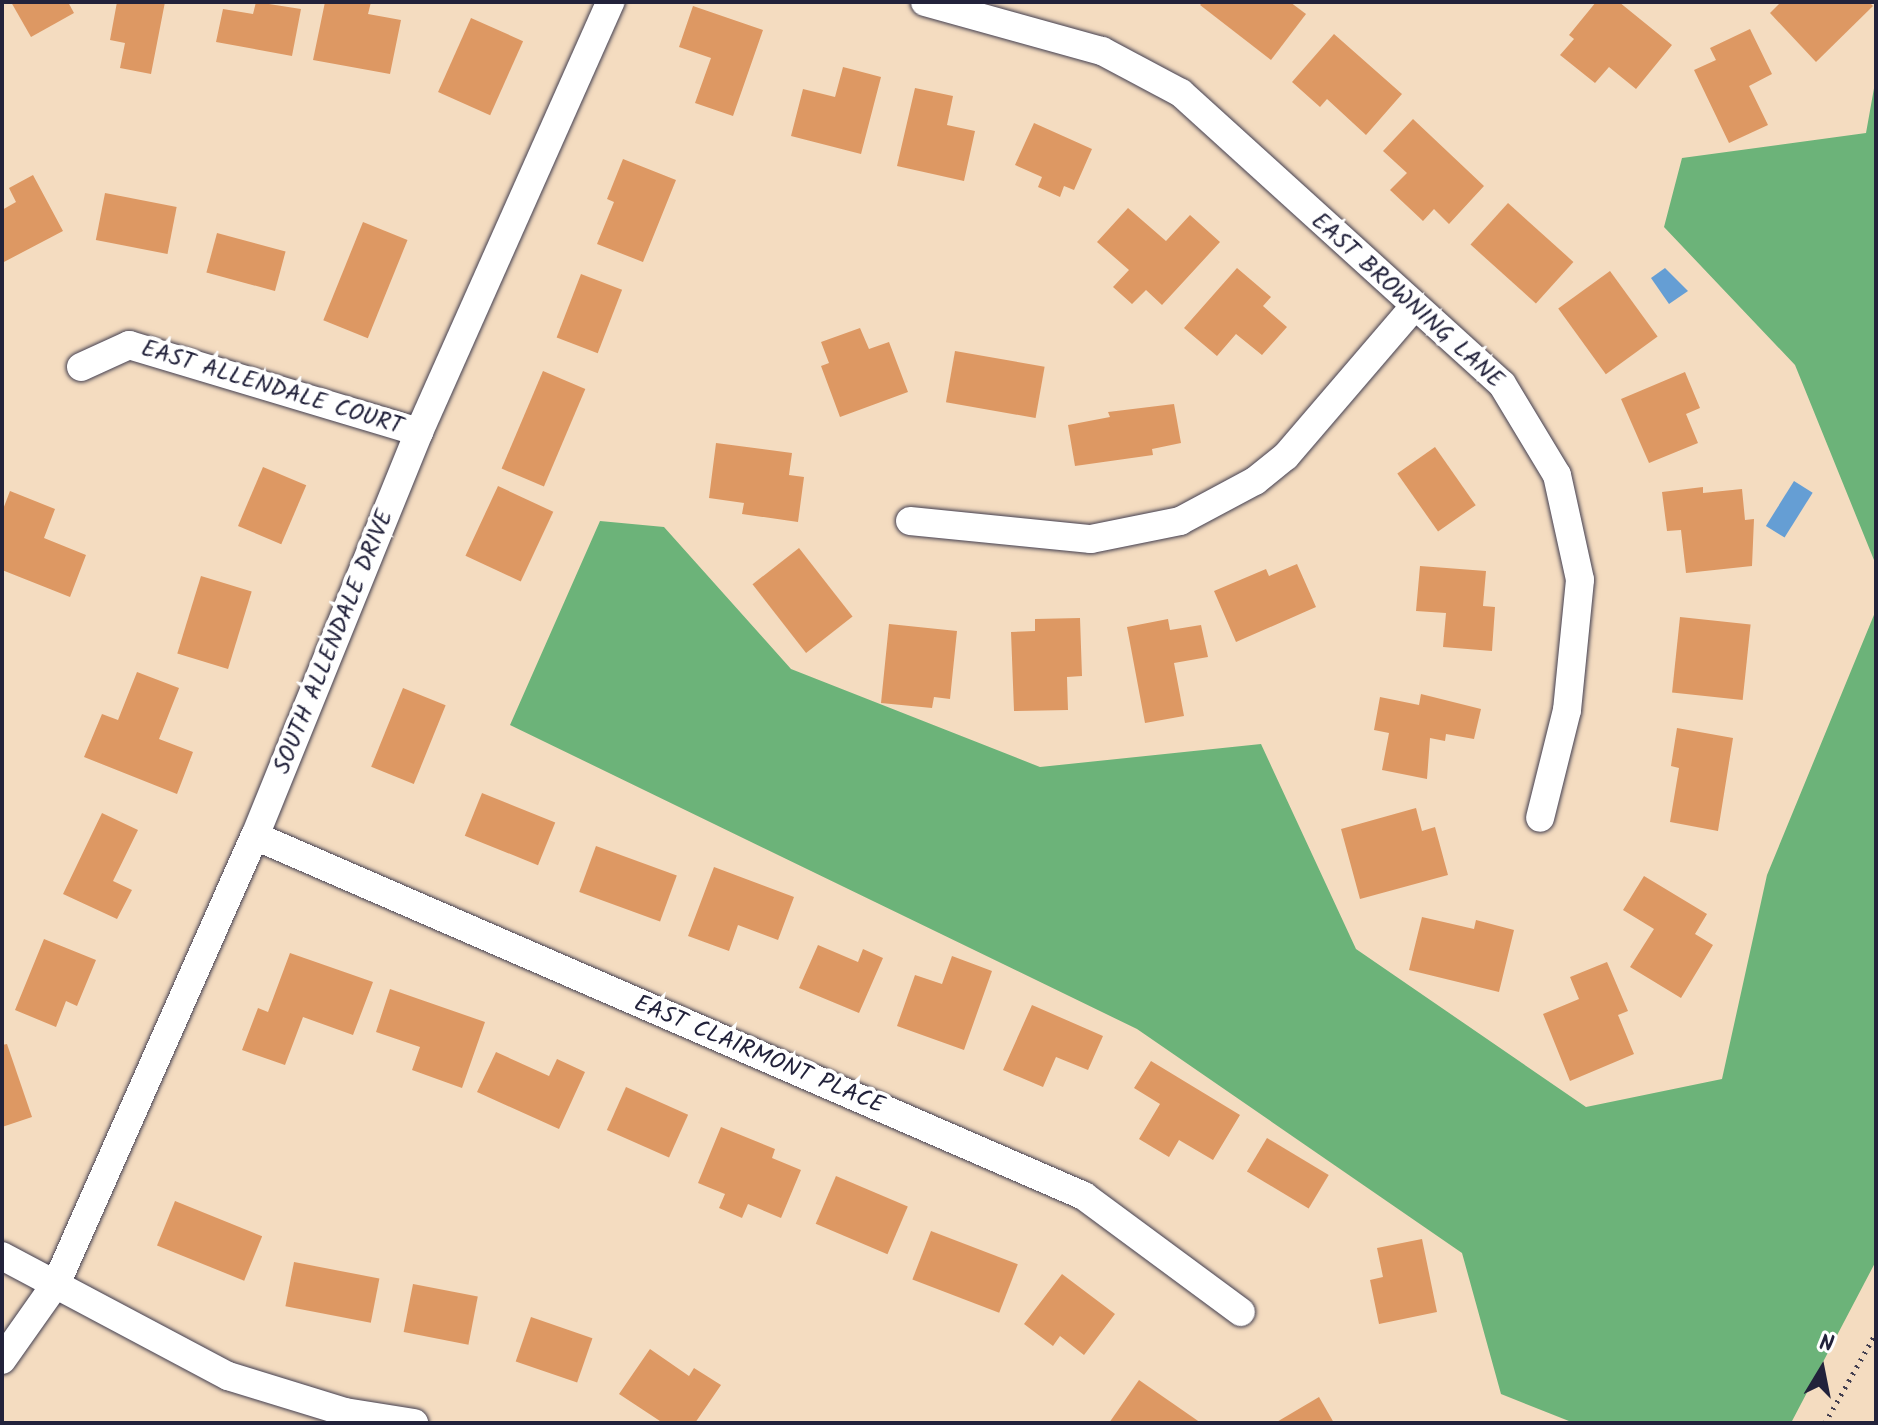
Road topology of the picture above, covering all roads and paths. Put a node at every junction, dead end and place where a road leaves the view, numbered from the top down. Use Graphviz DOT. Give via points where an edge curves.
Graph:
graph roads {
  1 [pos="610,2"];
  2 [pos="925,2"];
  3 [pos="1413,308"];
  4 [pos="81,367"];
  5 [pos="419,432"];
  6 [pos="910,521"];
  7 [pos="1540,818"];
  8 [pos="255,836"];
  9 [pos="2,1256"];
  10 [pos="57,1282"];
  11 [pos="1241,1312"];
  12 [pos="1876,1333"];
  13 [pos="2,1360"];
  14 [pos="414,1423"];
  15 [pos="1825,1423"];
  1 -- 5 [label="street, SOUTH ALLENDALE DRIVE"];
  2 -- 3 [label="street, EAST BROWNING LANE" via="1102,51 1181,93"];
  3 -- 6 [label="street" via="1286,456 1255,481 1180,521 1091,539"];
  3 -- 7 [label="street, EAST BROWNING LANE" via="1502,384 1557,475 1580,580 1567,710"];
  4 -- 5 [label="street, EAST ALLENDALE COURT" via="129,345"];
  5 -- 8 [label="street, SOUTH ALLENDALE DRIVE"];
  8 -- 10 [label="street, SOUTH ALLENDALE DRIVE"];
  8 -- 11 [label="street, EAST CLAIRMONT PLACE" via="1084,1196"];
  9 -- 10 [label="street"];
  10 -- 13 [label="street, SOUTH ALLENDALE DRIVE"];
  10 -- 14 [label="street" via="139,1333 228,1376 345,1412"];
  12 -- 15 [label="path"];
}
